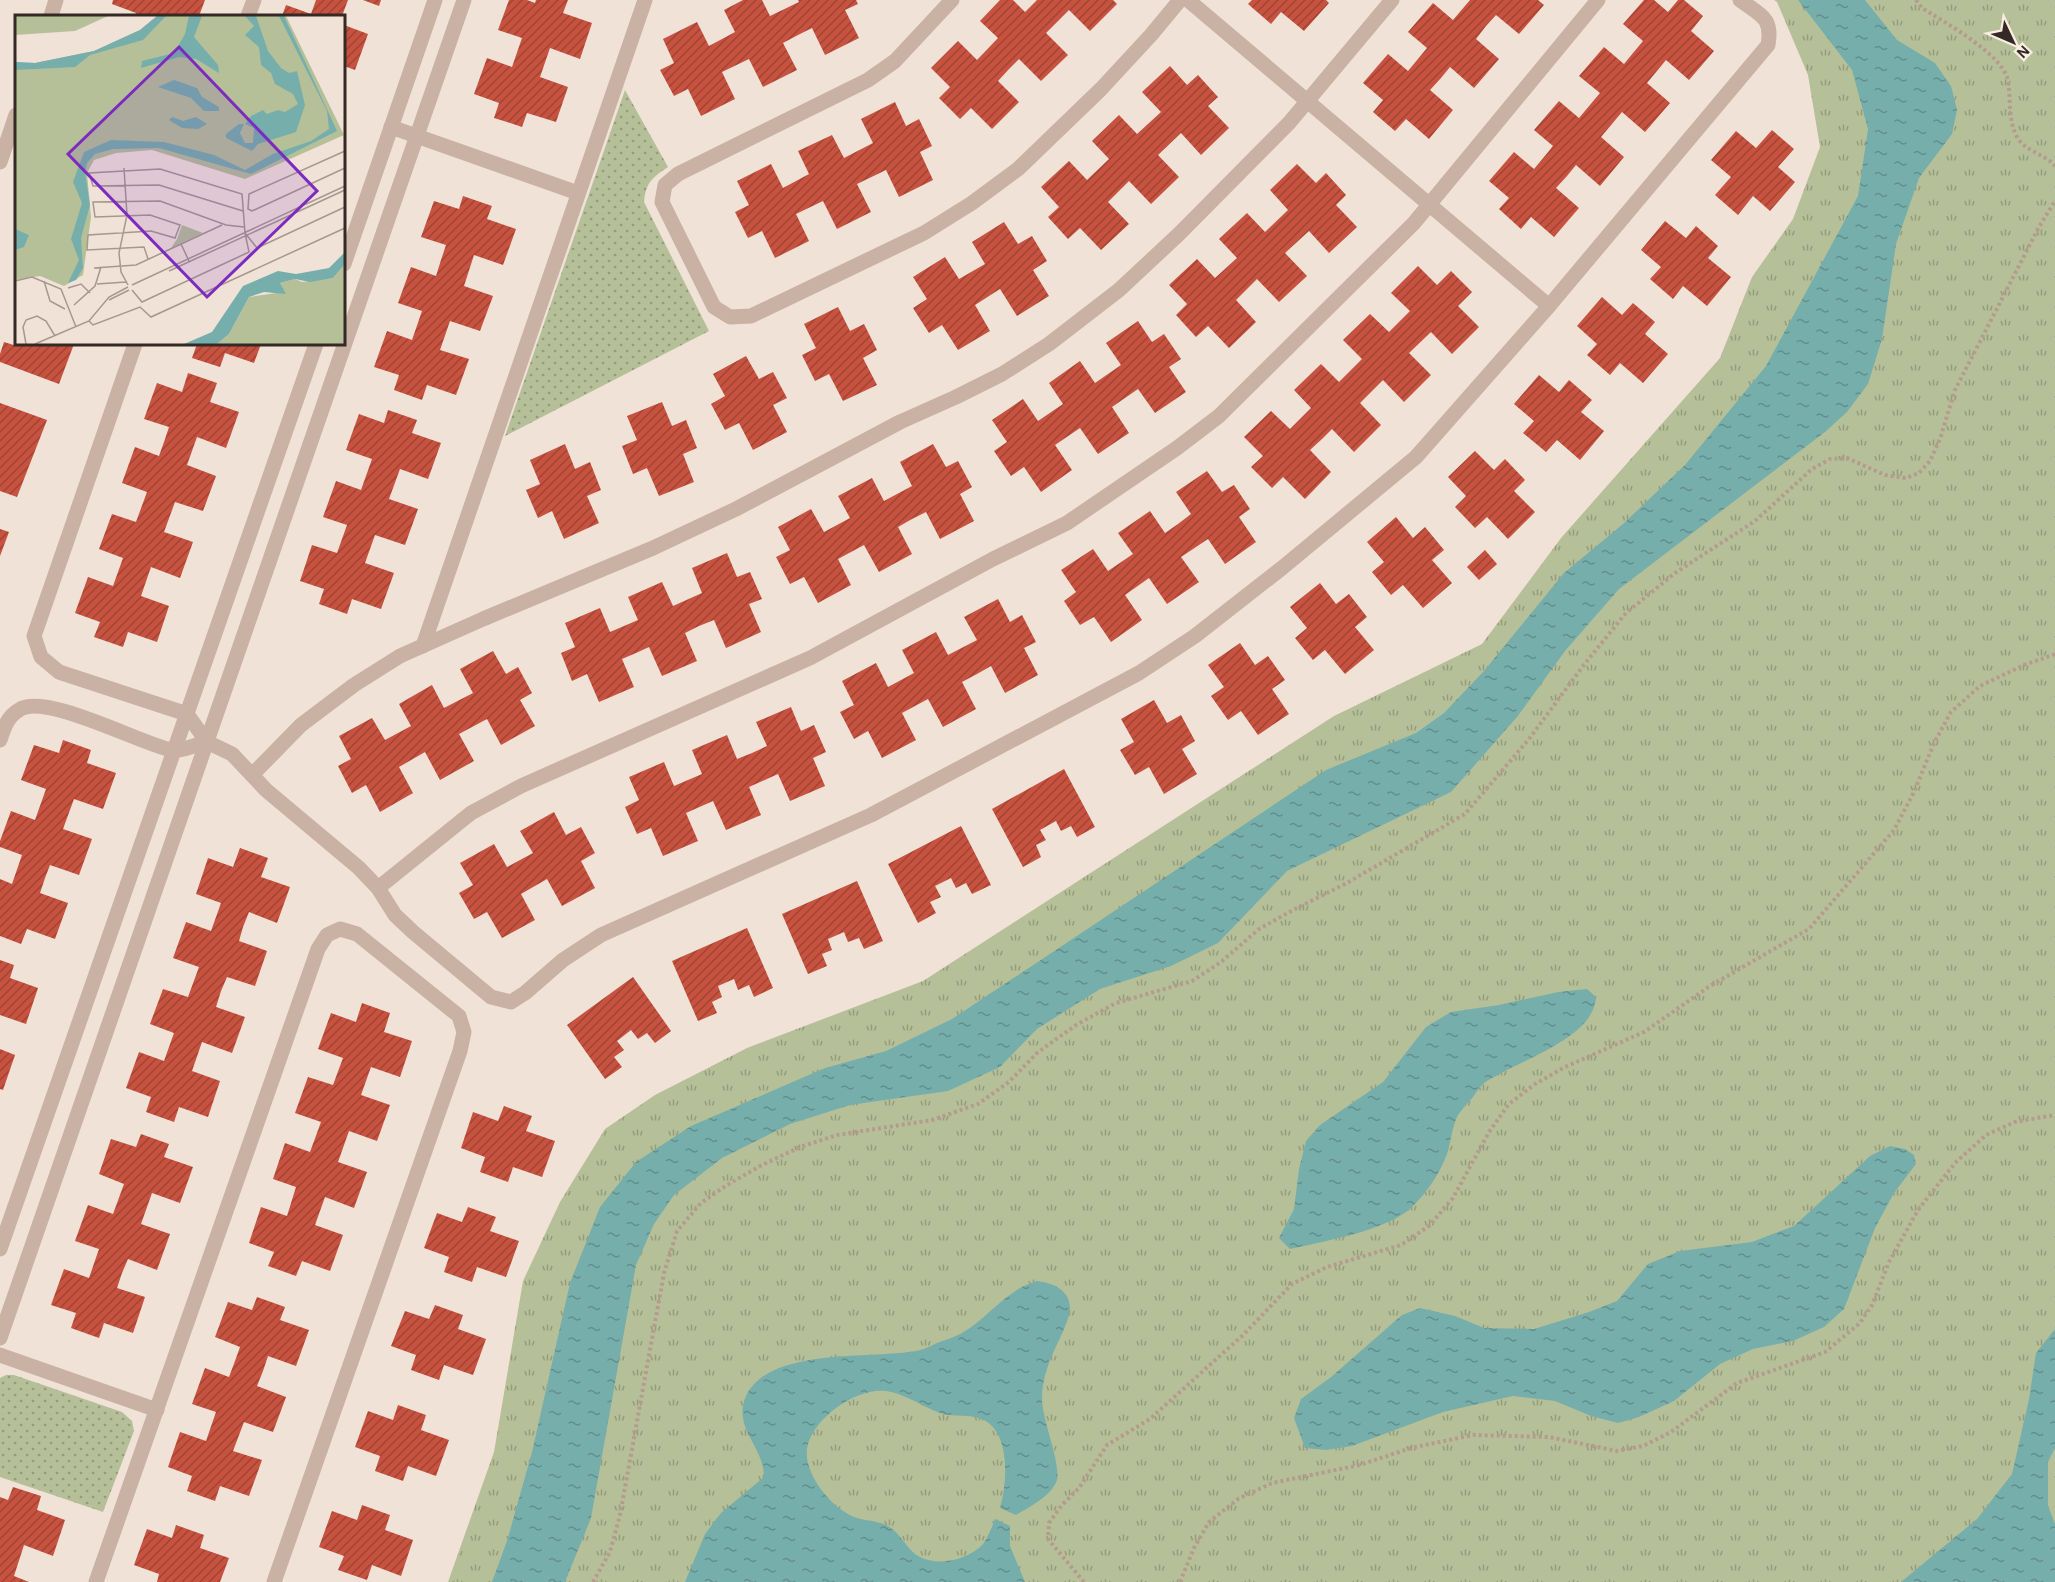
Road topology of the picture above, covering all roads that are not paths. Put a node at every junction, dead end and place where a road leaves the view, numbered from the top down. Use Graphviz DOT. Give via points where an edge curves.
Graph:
graph roads {
  1 [pos="56,0"];
  2 [pos="254,0"];
  3 [pos="435,0"];
  4 [pos="464,0"];
  5 [pos="645,0"];
  6 [pos="952,0"];
  7 [pos="1180,0"];
  8 [pos="1188,0"];
  9 [pos="1392,0"];
  10 [pos="1598,0"];
  11 [pos="1740,0"];
  12 [pos="51,15"];
  13 [pos="248,15"];
  14 [pos="1308,101"];
  15 [pos="15,118"];
  16 [pos="391,127"];
  17 [pos="417,136"];
  18 [pos="0,162"];
  19 [pos="578,193"];
  20 [pos="1429,205"];
  21 [pos="345,261"];
  22 [pos="1549,306"];
  23 [pos="345,344"];
  24 [pos="135,345"];
  25 [pos="316,345"];
  26 [pos="345,345"];
  27 [pos="423,646"];
  28 [pos="187,714"];
  29 [pos="0,740"];
  30 [pos="207,742"];
  31 [pos="174,750"];
  32 [pos="252,775"];
  33 [pos="378,888"];
  34 [pos="0,1249"];
  35 [pos="0,1338"];
  36 [pos="0,1355"];
  37 [pos="157,1410"];
  38 [pos="96,1582"];
  39 [pos="274,1582"];
  1 -- 12 [label="street"];
  2 -- 13 [label="street"];
  3 -- 16 [label="street"];
  4 -- 17 [label="street"];
  5 -- 19 [label="street"];
  6 -- 7 [label="street" via="896,61 868,80 678,174 665,185 662,202 714,307 730,317 751,316 924,232 972,203 1018,169 1101,89"];
  8 -- 14 [label="street"];
  9 -- 14 [label="street"];
  10 -- 20 [label="street"];
  11 -- 22 [label="street" via="1766,19 1768,45"];
  14 -- 20 [label="street"];
  14 -- 27 [label="street" via="1119,290 1049,344 1002,374 653,548"];
  15 -- 18 [label="street"];
  16 -- 17 [label="street"];
  16 -- 21 [label="street"];
  17 -- 19 [label="street"];
  17 -- 23 [label="street"];
  19 -- 27 [label="street"];
  20 -- 22 [label="street"];
  20 -- 33 [label="street" via="1219,416 1067,523 810,658 521,786 471,813"];
  22 -- 33 [label="street" via="1416,457 1195,636 1138,673 871,815 601,935 511,1002 491,997 413,932 395,915"];
  24 -- 28 [label="street" via="34,636 41,657 59,672"];
  25 -- 28 [label="street"];
  26 -- 30 [label="street"];
  27 -- 32 [label="street" via="354,685 301,725"];
  28 -- 30 [label="street"];
  28 -- 31 [label="street"];
  29 -- 31 [label="street" via="7,720 20,708 38,705"];
  30 -- 31 [label="street"];
  30 -- 32 [label="street" via="232,754"];
  30 -- 35 [label="street"];
  31 -- 34 [label="street"];
  32 -- 33 [label="street"];
  36 -- 37 [label="street"];
  37 -- 38 [label="street"];
  37 -- 39 [label="street" via="318,949 327,935 340,929 357,934 459,1016 464,1032"];
}
